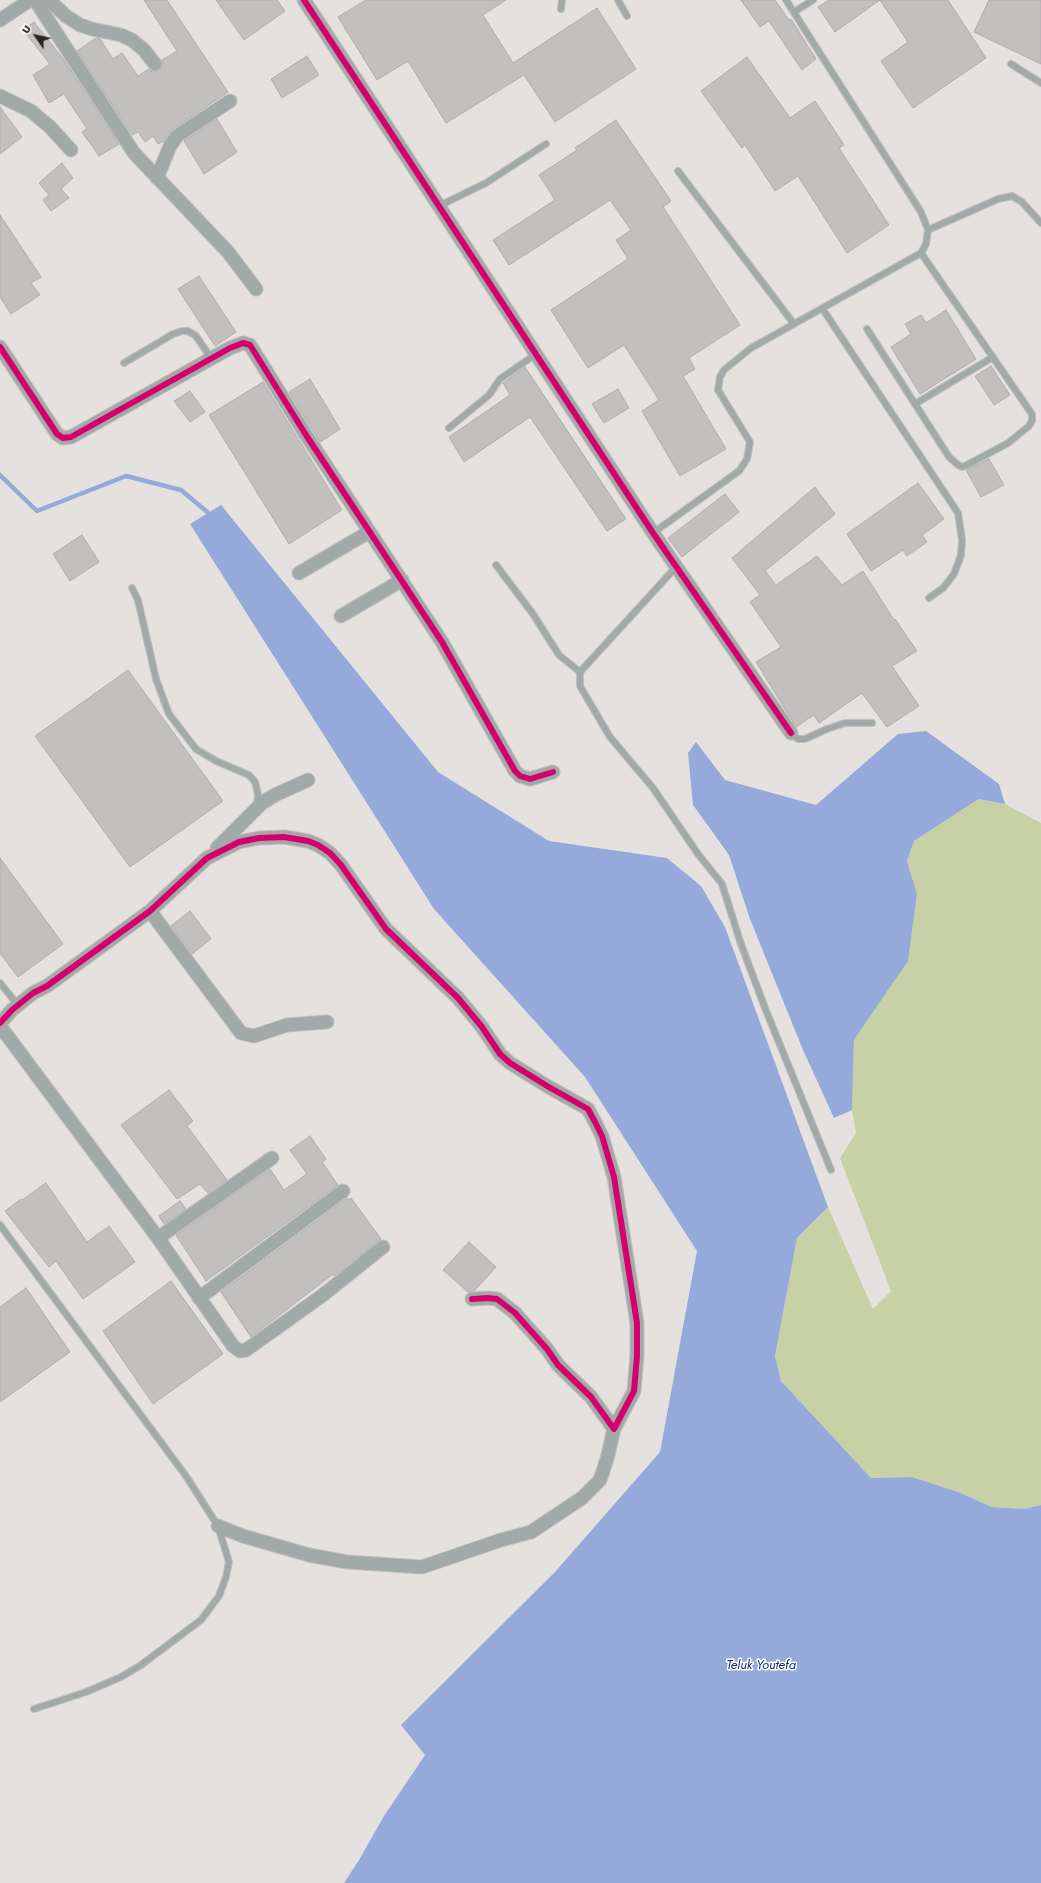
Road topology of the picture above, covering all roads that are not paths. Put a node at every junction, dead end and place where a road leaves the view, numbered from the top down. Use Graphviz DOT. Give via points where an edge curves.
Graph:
graph roads {
  1 [pos="30,0"];
  2 [pos="35,0"];
  3 [pos="50,0"];
  4 [pos="304,0"];
  5 [pos="562,0"];
  6 [pos="618,0"];
  7 [pos="786,0"];
  8 [pos="813,0"];
  9 [pos="561,9"];
  10 [pos="794,12"];
  11 [pos="627,16"];
  12 [pos="0,20"];
  13 [pos="155,64"];
  14 [pos="1011,64"];
  15 [pos="1041,83"];
  16 [pos="0,96"];
  17 [pos="230,101"];
  18 [pos="546,144"];
  19 [pos="71,150"];
  20 [pos="678,172"];
  21 [pos="157,178"];
  22 [pos="439,206"];
  23 [pos="1041,223"];
  24 [pos="928,230"];
  25 [pos="921,253"];
  26 [pos="256,289"];
  27 [pos="822,308"];
  28 [pos="794,324"];
  29 [pos="867,329"];
  30 [pos="0,347"];
  31 [pos="536,354"];
  32 [pos="993,357"];
  33 [pos="211,358"];
  34 [pos="124,363"];
  35 [pos="916,404"];
  36 [pos="449,428"];
  37 [pos="369,532"];
  38 [pos="653,534"];
  39 [pos="496,566"];
  40 [pos="676,566"];
  41 [pos="299,573"];
  42 [pos="402,580"];
  43 [pos="132,588"];
  44 [pos="929,598"];
  45 [pos="341,616"];
  46 [pos="580,672"];
  47 [pos="872,723"];
  48 [pos="791,733"];
  49 [pos="553,772"];
  50 [pos="308,780"];
  51 [pos="257,809"];
  52 [pos="207,858"];
  53 [pos="150,911"];
  54 [pos="0,983"];
  55 [pos="18,1005"];
  56 [pos="1,1020"];
  57 [pos="327,1022"];
  58 [pos="272,1158"];
  59 [pos="831,1170"];
  60 [pos="343,1191"];
  61 [pos="0,1225"];
  62 [pos="158,1238"];
  63 [pos="384,1248"];
  64 [pos="199,1298"];
  65 [pos="472,1299"];
  66 [pos="614,1429"];
  67 [pos="218,1526"];
  68 [pos="34,1709"];
  1 -- 12 [label="street"];
  2 -- 21 [label="street" via="124,140"];
  3 -- 13 [label="street" via="66,16 80,25 132,40"];
  4 -- 22 [label="street"];
  5 -- 9 [label="lane"];
  6 -- 11 [label="lane"];
  7 -- 10 [label="lane"];
  8 -- 10 [label="lane"];
  10 -- 24 [label="lane" via="921,212"];
  14 -- 15 [label="lane"];
  16 -- 19 [label="street" via="31,111"];
  17 -- 21 [label="street" via="177,136 170,146"];
  18 -- 22 [label="lane" via="486,183"];
  20 -- 28 [label="lane"];
  21 -- 26 [label="street" via="228,252"];
  22 -- 31 [label="street"];
  23 -- 24 [label="lane" via="1022,202 1012,196 998,199"];
  24 -- 25 [label="lane" via="926,244"];
  25 -- 27 [label="lane"];
  25 -- 32 [label="lane"];
  27 -- 28 [label="lane"];
  27 -- 44 [label="lane" via="958,513 962,540 961,555 954,574 943,588"];
  28 -- 38 [label="lane" via="751,348 724,370 720,377 718,390 750,442 747,459 739,471"];
  29 -- 35 [label="lane"];
  30 -- 33 [label="street" via="57,434 63,438 72,437"];
  31 -- 36 [label="lane" via="500,379 489,395"];
  31 -- 38 [label="street"];
  32 -- 35 [label="lane"];
  32 -- 35 [label="lane" via="1032,414 1029,426 1008,443 962,467 949,457"];
  33 -- 34 [label="lane" via="196,336 188,331 182,331"];
  33 -- 37 [label="street" via="243,343 250,345"];
  37 -- 41 [label="street"];
  37 -- 42 [label="street"];
  38 -- 40 [label="street"];
  39 -- 46 [label="lane" via="533,614 559,655"];
  40 -- 46 [label="lane"];
  40 -- 48 [label="street"];
  42 -- 45 [label="street"];
  42 -- 49 [label="street" via="442,642 515,771 530,780"];
  43 -- 51 [label="lane" via="138,600 156,678 170,714 196,749 216,761 249,774 255,782 258,794"];
  46 -- 59 [label="lane" via="583,694 610,737 653,788 722,884 766,1008"];
  47 -- 48 [label="lane" via="845,723 805,739 798,739"];
  50 -- 51 [label="street" via="275,795"];
  51 -- 52 [label="street"];
  52 -- 53 [label="street"];
  52 -- 66 [label="street" via="239,842 259,838 284,837 308,841 330,853 386,929 458,998 500,1054 510,1063 588,1110 602,1136 614,1177 637,1323 638,1356 634,1391"];
  53 -- 55 [label="street"];
  53 -- 57 [label="street" via="241,1034 254,1036 287,1025"];
  54 -- 55 [label="lane"];
  55 -- 56 [label="street"];
  56 -- 62 [label="street"];
  58 -- 62 [label="street"];
  60 -- 64 [label="street"];
  61 -- 67 [label="lane" via="186,1476"];
  62 -- 64 [label="street"];
  63 -- 64 [label="street" via="246,1350 233,1346"];
  65 -- 66 [label="street" via="497,1299 515,1313 558,1365 591,1397"];
  66 -- 67 [label="street" via="602,1475 582,1498 531,1532 422,1567 347,1562 309,1555"];
  67 -- 68 [label="lane" via="229,1562 219,1596 201,1620 121,1677"];
}
